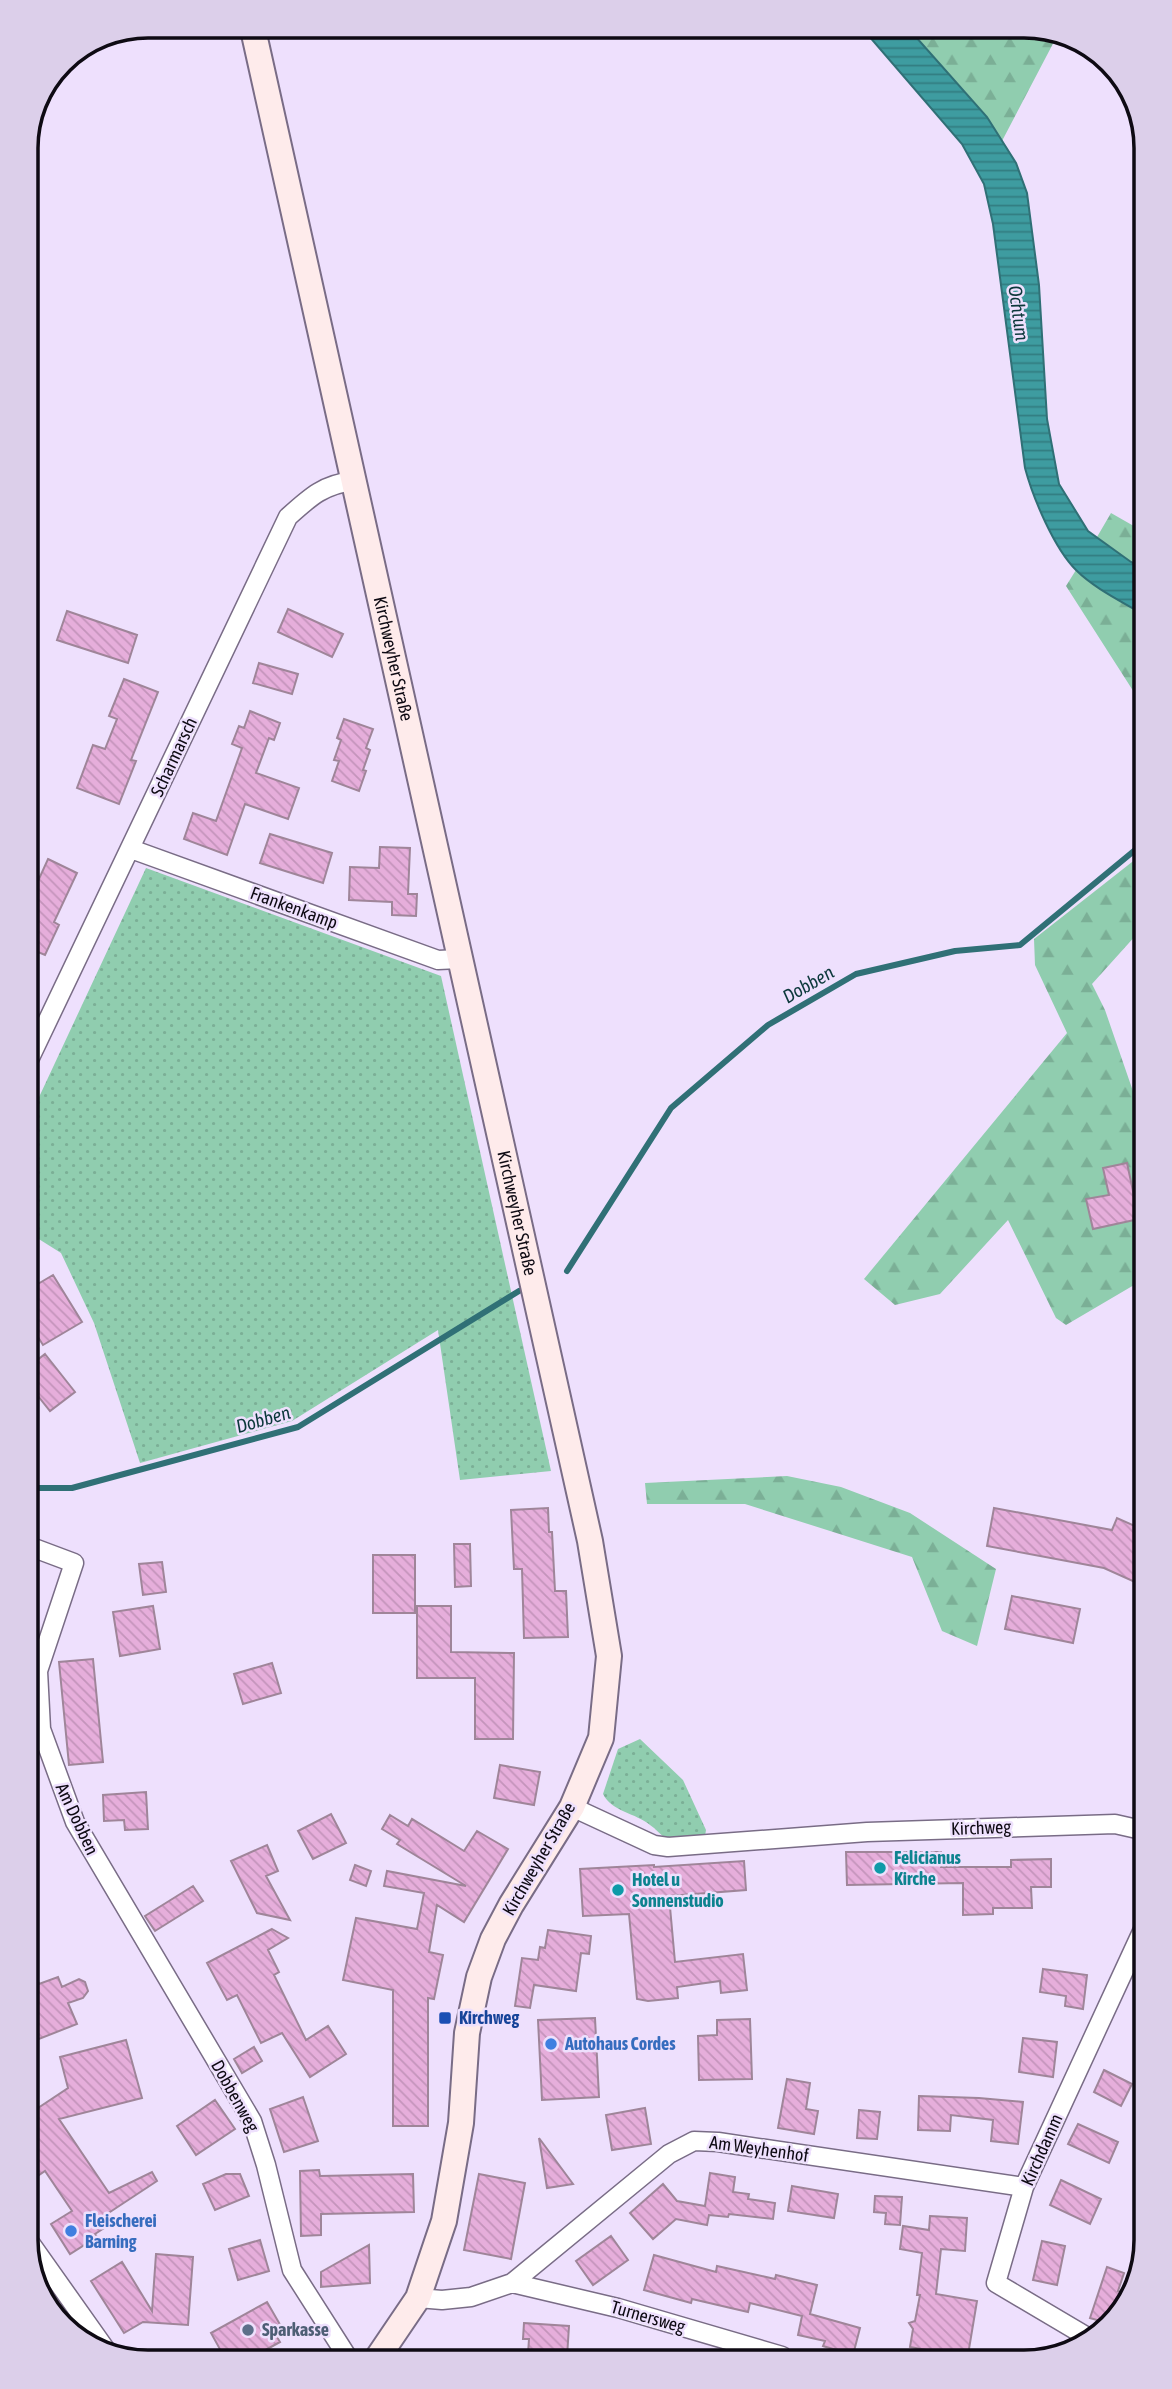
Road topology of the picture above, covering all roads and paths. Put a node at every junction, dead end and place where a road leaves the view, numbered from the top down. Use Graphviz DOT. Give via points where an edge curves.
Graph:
graph roads {
  1 [pos="255,38"];
  2 [pos="354,481"];
  3 [pos="131,849"];
  4 [pos="459,959"];
  5 [pos="39,1040"];
  6 [pos="38,1550"];
  7 [pos="38,1670"];
  8 [pos="38,1676"];
  9 [pos="572,1807"];
  10 [pos="1134,1828"];
  11 [pos="108,1880"];
  12 [pos="1134,1949"];
  13 [pos="1024,2187"];
  14 [pos="40,2257"];
  15 [pos="512,2283"];
  16 [pos="418,2298"];
  17 [pos="1082,2334"];
  18 [pos="97,2337"];
  19 [pos="343,2350"];
  20 [pos="383,2350"];
  21 [pos="762,2350"];
  1 -- 2 [label="main road, Kirchweyher Straße"];
  2 -- 3 [label="street, Scharmarsch" via="334,483 309,497 288,517"];
  2 -- 4 [label="main road, Kirchweyher Straße"];
  3 -- 4 [label="street, Frankenkamp" via="438,960"];
  3 -- 5 [label="street, Scharmarsch"];
  4 -- 9 [label="main road, Kirchweyher Straße" via="590,1541 609,1656 601,1738"];
  6 -- 7 [label="street, Am Dobben" via="74,1563"];
  8 -- 11 [label="street, Am Dobben" via="41,1729 75,1822"];
  9 -- 10 [label="street, Kirchweg" via="668,1847 867,1832 1115,1824"];
  9 -- 16 [label="main road, Kirchweyher Straße" via="511,1905 479,1977 467,2034 461,2123 444,2221"];
  11 -- 19 [label="street, Dobbenweg" via="252,2121 292,2270"];
  12 -- 13 [label="street, Kirchdamm"];
  13 -- 15 [label="street, Am Weyhenhof" via="694,2141 669,2154"];
  13 -- 17 [label="street, Kirchdamm" via="996,2283"];
  14 -- 18 [label="street"];
  15 -- 16 [label="street, Am Weyhenhof" via="471,2297"];
  15 -- 21 [label="street, Turnersweg"];
  16 -- 20 [label="main road, Kirchweyher Straße"];
}
